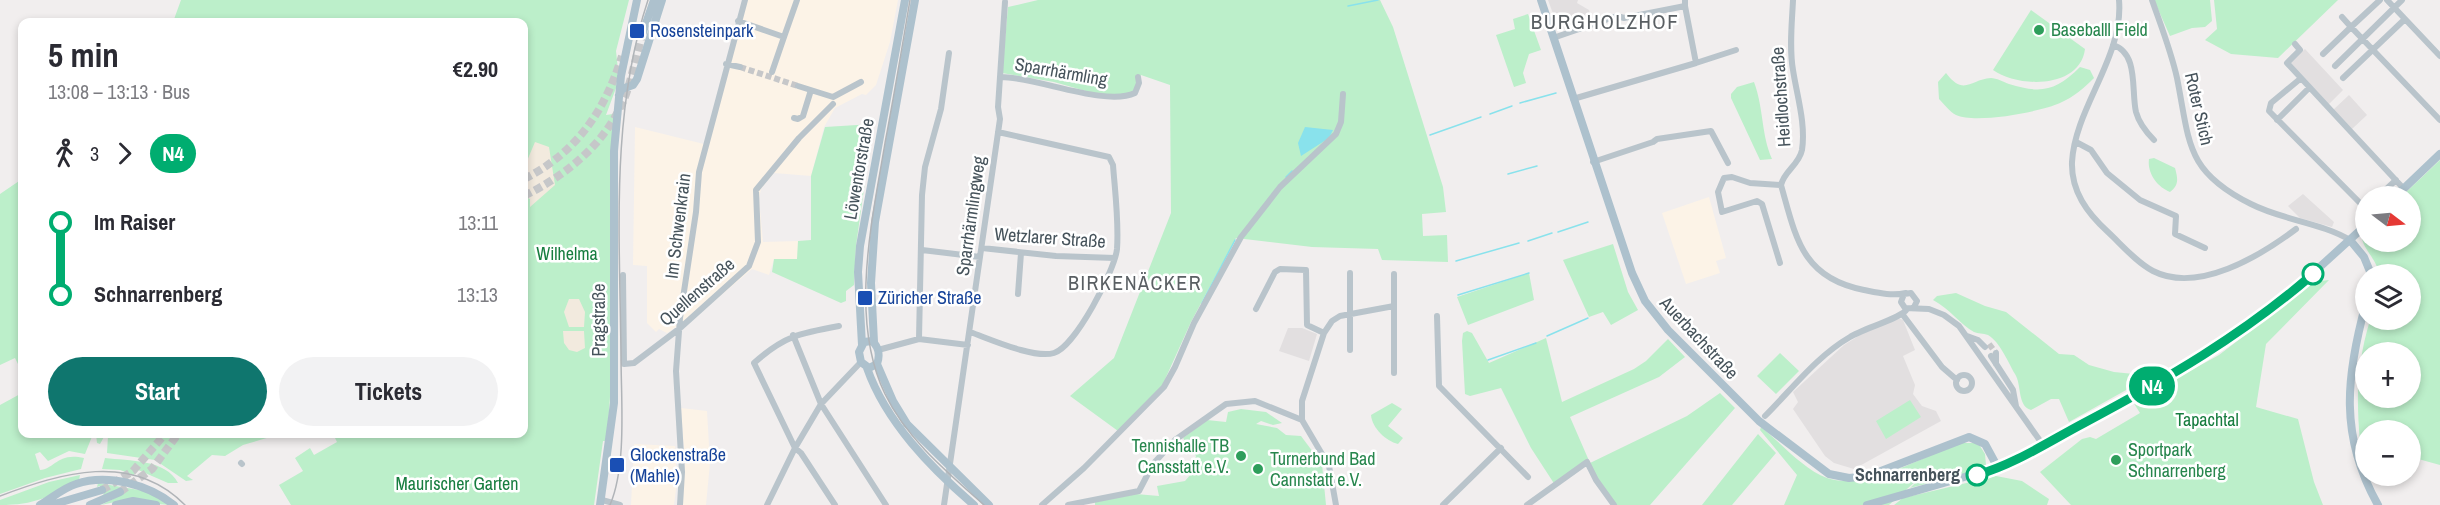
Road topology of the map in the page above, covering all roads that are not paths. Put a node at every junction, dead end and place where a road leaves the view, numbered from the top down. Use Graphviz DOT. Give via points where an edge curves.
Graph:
graph roads {
  1 [pos="637,0"];
  2 [pos="654,0"];
  3 [pos="662,0"];
  4 [pos="745,0"];
  5 [pos="797,0"];
  6 [pos="905,0"];
  7 [pos="915,0"];
  8 [pos="1541,0"];
  9 [pos="1793,0"];
  10 [pos="2119,0"];
  11 [pos="2152,0"];
  12 [pos="2380,0"];
  13 [pos="2387,0"];
  14 [pos="2402,0"];
  15 [pos="1005,2"];
  16 [pos="1685,3"];
  17 [pos="2395,8"];
  18 [pos="2342,17"];
  19 [pos="2405,19"];
  20 [pos="738,21"];
  21 [pos="2351,27"];
  22 [pos="643,32"];
  23 [pos="784,37"];
  24 [pos="1553,38"];
  25 [pos="2362,39"];
  26 [pos="2295,44"];
  27 [pos="2113,45"];
  28 [pos="2373,49"];
  29 [pos="1736,50"];
  30 [pos="949,53"];
  31 [pos="2323,54"];
  32 [pos="2440,56"];
  33 [pos="1696,63"];
  34 [pos="726,64"];
  35 [pos="2335,66"];
  36 [pos="740,67"];
  37 [pos="772,72"];
  38 [pos="1000,77"];
  39 [pos="1138,77"];
  40 [pos="2343,78"];
  41 [pos="2300,79"];
  42 [pos="861,82"];
  43 [pos="798,86"];
  44 [pos="2309,88"];
  45 [pos="811,90"];
  46 [pos="1342,94"];
  47 [pos="618,98"];
  48 [pos="1573,99"];
  49 [pos="832,104"];
  50 [pos="794,118"];
  51 [pos="2277,120"];
  52 [pos="2440,120"];
  53 [pos="998,132"];
  54 [pos="2154,140"];
  55 [pos="2076,142"];
  56 [pos="2440,154"];
  57 [pos="1724,160"];
  58 [pos="1593,162"];
  59 [pos="2396,180"];
  60 [pos="1781,185"];
  61 [pos="2390,186"];
  62 [pos="2401,186"];
  63 [pos="2407,186"];
  64 [pos="2355,198"];
  65 [pos="2296,229"];
  66 [pos="2355,235"];
  67 [pos="2350,240"];
  68 [pos="982,248"];
  69 [pos="2205,248"];
  70 [pos="922,250"];
  71 [pos="1022,253"];
  72 [pos="980,257"];
  73 [pos="1115,258"];
  74 [pos="1780,263"];
  75 [pos="2367,264"];
  76 [pos="1350,273"];
  77 [pos="1394,274"];
  78 [pos="623,275"];
  79 [pos="1906,293"];
  80 [pos="1018,294"];
  81 [pos="1890,295"];
  82 [pos="1917,298"];
  83 [pos="1394,306"];
  84 [pos="1906,308"];
  85 [pos="1256,309"];
  86 [pos="1928,309"];
  87 [pos="1350,314"];
  88 [pos="1437,316"];
  89 [pos="838,326"];
  90 [pos="679,329"];
  91 [pos="2359,330"];
  92 [pos="970,332"];
  93 [pos="1324,333"];
  94 [pos="794,335"];
  95 [pos="1967,336"];
  96 [pos="919,339"];
  97 [pos="862,345"];
  98 [pos="968,345"];
  99 [pos="876,346"];
  100 [pos="1987,346"];
  101 [pos="1350,351"];
  102 [pos="1993,355"];
  103 [pos="877,364"];
  104 [pos="864,365"];
  105 [pos="1394,373"];
  106 [pos="1957,380"];
  107 [pos="821,404"];
  108 [pos="2018,409"];
  109 [pos="1765,416"];
  110 [pos="1302,420"];
  111 [pos="2043,445"];
  112 [pos="1500,447"];
  113 [pos="795,448"];
  114 [pos="950,468"];
  115 [pos="1998,468"];
  116 [pos="1528,477"];
  117 [pos="948,481"];
  118 [pos="102,490"];
  119 [pos="120,492"];
  120 [pos="961,494"];
  121 [pos="601,502"];
  122 [pos="619,504"];
  123 [pos="768,504"];
  124 [pos="40,505"];
  125 [pos="51,505"];
  126 [pos="90,505"];
  127 [pos="116,505"];
  128 [pos="156,505"];
  129 [pos="174,505"];
  130 [pos="680,505"];
  131 [pos="835,505"];
  132 [pos="886,505"];
  133 [pos="944,505"];
  134 [pos="974,505"];
  135 [pos="989,505"];
  136 [pos="1042,505"];
  137 [pos="1068,505"];
  138 [pos="1336,505"];
  139 [pos="1443,505"];
  140 [pos="1527,505"];
  141 [pos="1614,505"];
  142 [pos="1867,505"];
  143 [pos="2378,505"];
  1 -- 47 [label="main road, Pragstraße"];
  2 -- 22 [label="main road"];
  3 -- 47 [label="main road" via="637,79 622,89"];
  4 -- 20 [label="street"];
  5 -- 23 [label="street"];
  6 -- 97 [label="main road, Löwentorstraße" via="860,246"];
  7 -- 99 [label="main road, Löwentorstraße" via="875,222 871,283"];
  8 -- 24 [label="main road, Auerbachstraße"];
  9 -- 60 [label="street, Heidlochstraße" via="1792,68 1802,146 1799,159 1782,178"];
  10 -- 27 [label="street"];
  11 -- 67 [label="street, Roter Stich" via="2172,59 2190,146 2202,168 2228,191 2253,205"];
  12 -- 21 [label="street"];
  13 -- 17 [label="street"];
  14 -- 17 [label="street"];
  15 -- 38 [label="street, Sparrhärmlingweg"];
  16 -- 24 [label="street" via="1624,18 1617,16"];
  16 -- 33 [label="street"];
  17 -- 19 [label="street"];
  17 -- 25 [label="street"];
  18 -- 21 [label="street"];
  19 -- 28 [label="street"];
  19 -- 32 [label="street"];
  20 -- 23 [label="street"];
  20 -- 34 [label="street, Im Schwenkrain"];
  21 -- 25 [label="street"];
  21 -- 31 [label="street"];
  23 -- 37 [label="street"];
  24 -- 48 [label="main road, Auerbachstraße"];
  25 -- 28 [label="street"];
  25 -- 35 [label="street"];
  26 -- 41 [label="street" via="2300,50 2287,63"];
  27 -- 54 [label="street" via="2128,58 2137,114"];
  27 -- 55 [label="street"];
  28 -- 40 [label="street"];
  28 -- 52 [label="street"];
  29 -- 33 [label="street"];
  30 -- 70 [label="street" via="941,109 925,167"];
  33 -- 48 [label="street"];
  34 -- 36 [label="street"];
  34 -- 90 [label="street, Im Schwenkrain" via="699,172"];
  38 -- 39 [label="street, Sparrhärmling" via="1108,96 1135,93"];
  38 -- 53 [label="street, Sparrhärmlingweg"];
  41 -- 44 [label="street"];
  41 -- 51 [label="street" via="2271,103 2269,111"];
  42 -- 45 [label="street" via="833,97"];
  43 -- 45 [label="street"];
  44 -- 51 [label="street"];
  44 -- 59 [label="street"];
  45 -- 50 [label="street" via="803,116"];
  46 -- 136 [label="street" via="1341,122 1336,134 1280,187 1241,237 1164,387"];
  47 -- 121 [label="main road, Pragstraße" via="614,151 614,403"];
  48 -- 58 [label="main road, Auerbachstraße"];
  49 -- 90 [label="street, Quellenstraße" via="756,190 758,242 749,266"];
  51 -- 64 [label="street"];
  53 -- 68 [label="street, Sparrhärmlingweg"];
  53 -- 73 [label="street" via="1109,157 1115,189"];
  55 -- 65 [label="street" via="2073,178 2083,205 2135,258 2160,274 2190,277 2224,270 2267,249"];
  55 -- 69 [label="street" via="2091,150 2107,173 2140,200 2176,216 2175,234"];
  56 -- 63 [label="main road"];
  57 -- 58 [label="street" via="1712,131 1657,139"];
  58 -- 115 [label="main road, Auerbachstraße" via="1645,301 1668,330 1759,422 1806,459 1829,474 1857,478 1969,437 1985,444"];
  59 -- 61 [label="street"];
  59 -- 62 [label="street"];
  60 -- 74 [label="street" via="1729,177 1720,185 1718,198 1722,212 1757,201 1762,204"];
  60 -- 81 [label="street" via="1800,246 1817,269 1840,284"];
  66 -- 67 [label="main road"];
  67 -- 75 [label="main road"];
  67 -- 111 [label="main road" via="2293,291 2216,348"];
  68 -- 71 [label="street, Wetzlarer Straße"];
  68 -- 72 [label="street, Sparrhärmlingweg"];
  70 -- 72 [label="street, Wetzlarer Straße"];
  70 -- 96 [label="street"];
  71 -- 73 [label="street, Wetzlarer Straße"];
  71 -- 80 [label="street"];
  72 -- 92 [label="street, Sparrhärmlingweg"];
  73 -- 92 [label="street" via="1078,331 1059,351 1039,354"];
  76 -- 87 [label="street"];
  77 -- 83 [label="street"];
  78 -- 90 [label="street, Quellenstraße" via="624,364 634,363"];
  79 -- 81 [label="street"];
  79 -- 82 [label="street"];
  79 -- 84 [label="street"];
  81 -- 84 [label="street"];
  82 -- 84 [label="street"];
  82 -- 86 [label="street"];
  83 -- 87 [label="street"];
  83 -- 105 [label="street"];
  84 -- 86 [label="street"];
  84 -- 106 [label="street" via="1909,323 1941,367"];
  84 -- 109 [label="street" via="1848,337 1812,367"];
  85 -- 93 [label="street" via="1275,272 1306,270 1307,325"];
  86 -- 95 [label="street" via="1950,320"];
  87 -- 93 [label="street" via="1332,321"];
  87 -- 101 [label="street"];
  88 -- 112 [label="street" via="1438,386"];
  89 -- 94 [label="street"];
  90 -- 130 [label="street, Im Schwenkrain" via="676,380 682,472"];
  91 -- 143 [label="main road" via="2351,360 2348,410 2359,462"];
  92 -- 98 [label="street, Sparrhärmlingweg"];
  93 -- 110 [label="street" via="1302,401"];
  94 -- 107 [label="street"];
  94 -- 113 [label="street" via="754,363"];
  95 -- 100 [label="street"];
  95 -- 108 [label="street"];
  96 -- 98 [label="street"];
  96 -- 99 [label="street"];
  97 -- 99 [label="main road" via="867,341"];
  97 -- 104 [label="main road, Löwentorstraße" via="859,352"];
  98 -- 114 [label="street, Sparrhärmlingweg"];
  99 -- 103 [label="main road, Löwentorstraße"];
  102 -- 108 [label="street" via="2013,390"];
  103 -- 104 [label="main road"];
  103 -- 114 [label="main road, Löwentorstraße" via="901,415"];
  104 -- 107 [label="street"];
  104 -- 117 [label="main road, Löwentorstraße" via="892,417"];
  107 -- 113 [label="street"];
  107 -- 132 [label="street"];
  108 -- 111 [label="street"];
  110 -- 137 [label="street" via="1255,401 1226,404 1171,444 1153,464 1139,491"];
  110 -- 138 [label="street" via="1328,463"];
  111 -- 115 [label="main road"];
  112 -- 116 [label="street"];
  112 -- 139 [label="street"];
  113 -- 123 [label="street"];
  113 -- 131 [label="street"];
  114 -- 117 [label="street, Sparrhärmlingweg"];
  114 -- 135 [label="main road, Löwentorstraße"];
  115 -- 142 [label="main road"];
  117 -- 120 [label="main road, Löwentorstraße"];
  117 -- 133 [label="street, Sparrhärmlingweg"];
  118 -- 125 [label="main road"];
  119 -- 126 [label="main road"];
  120 -- 133 [label="street, Sparrhärmlingweg" via="950,496"];
  120 -- 134 [label="main road, Löwentorstraße"];
  121 -- 122 [label="street"];
  124 -- 129 [label="main road" via="74,485 104,481 146,489"];
  127 -- 128 [label="main road" via="133,501"];
  140 -- 141 [label="street" via="1587,462"];
}
